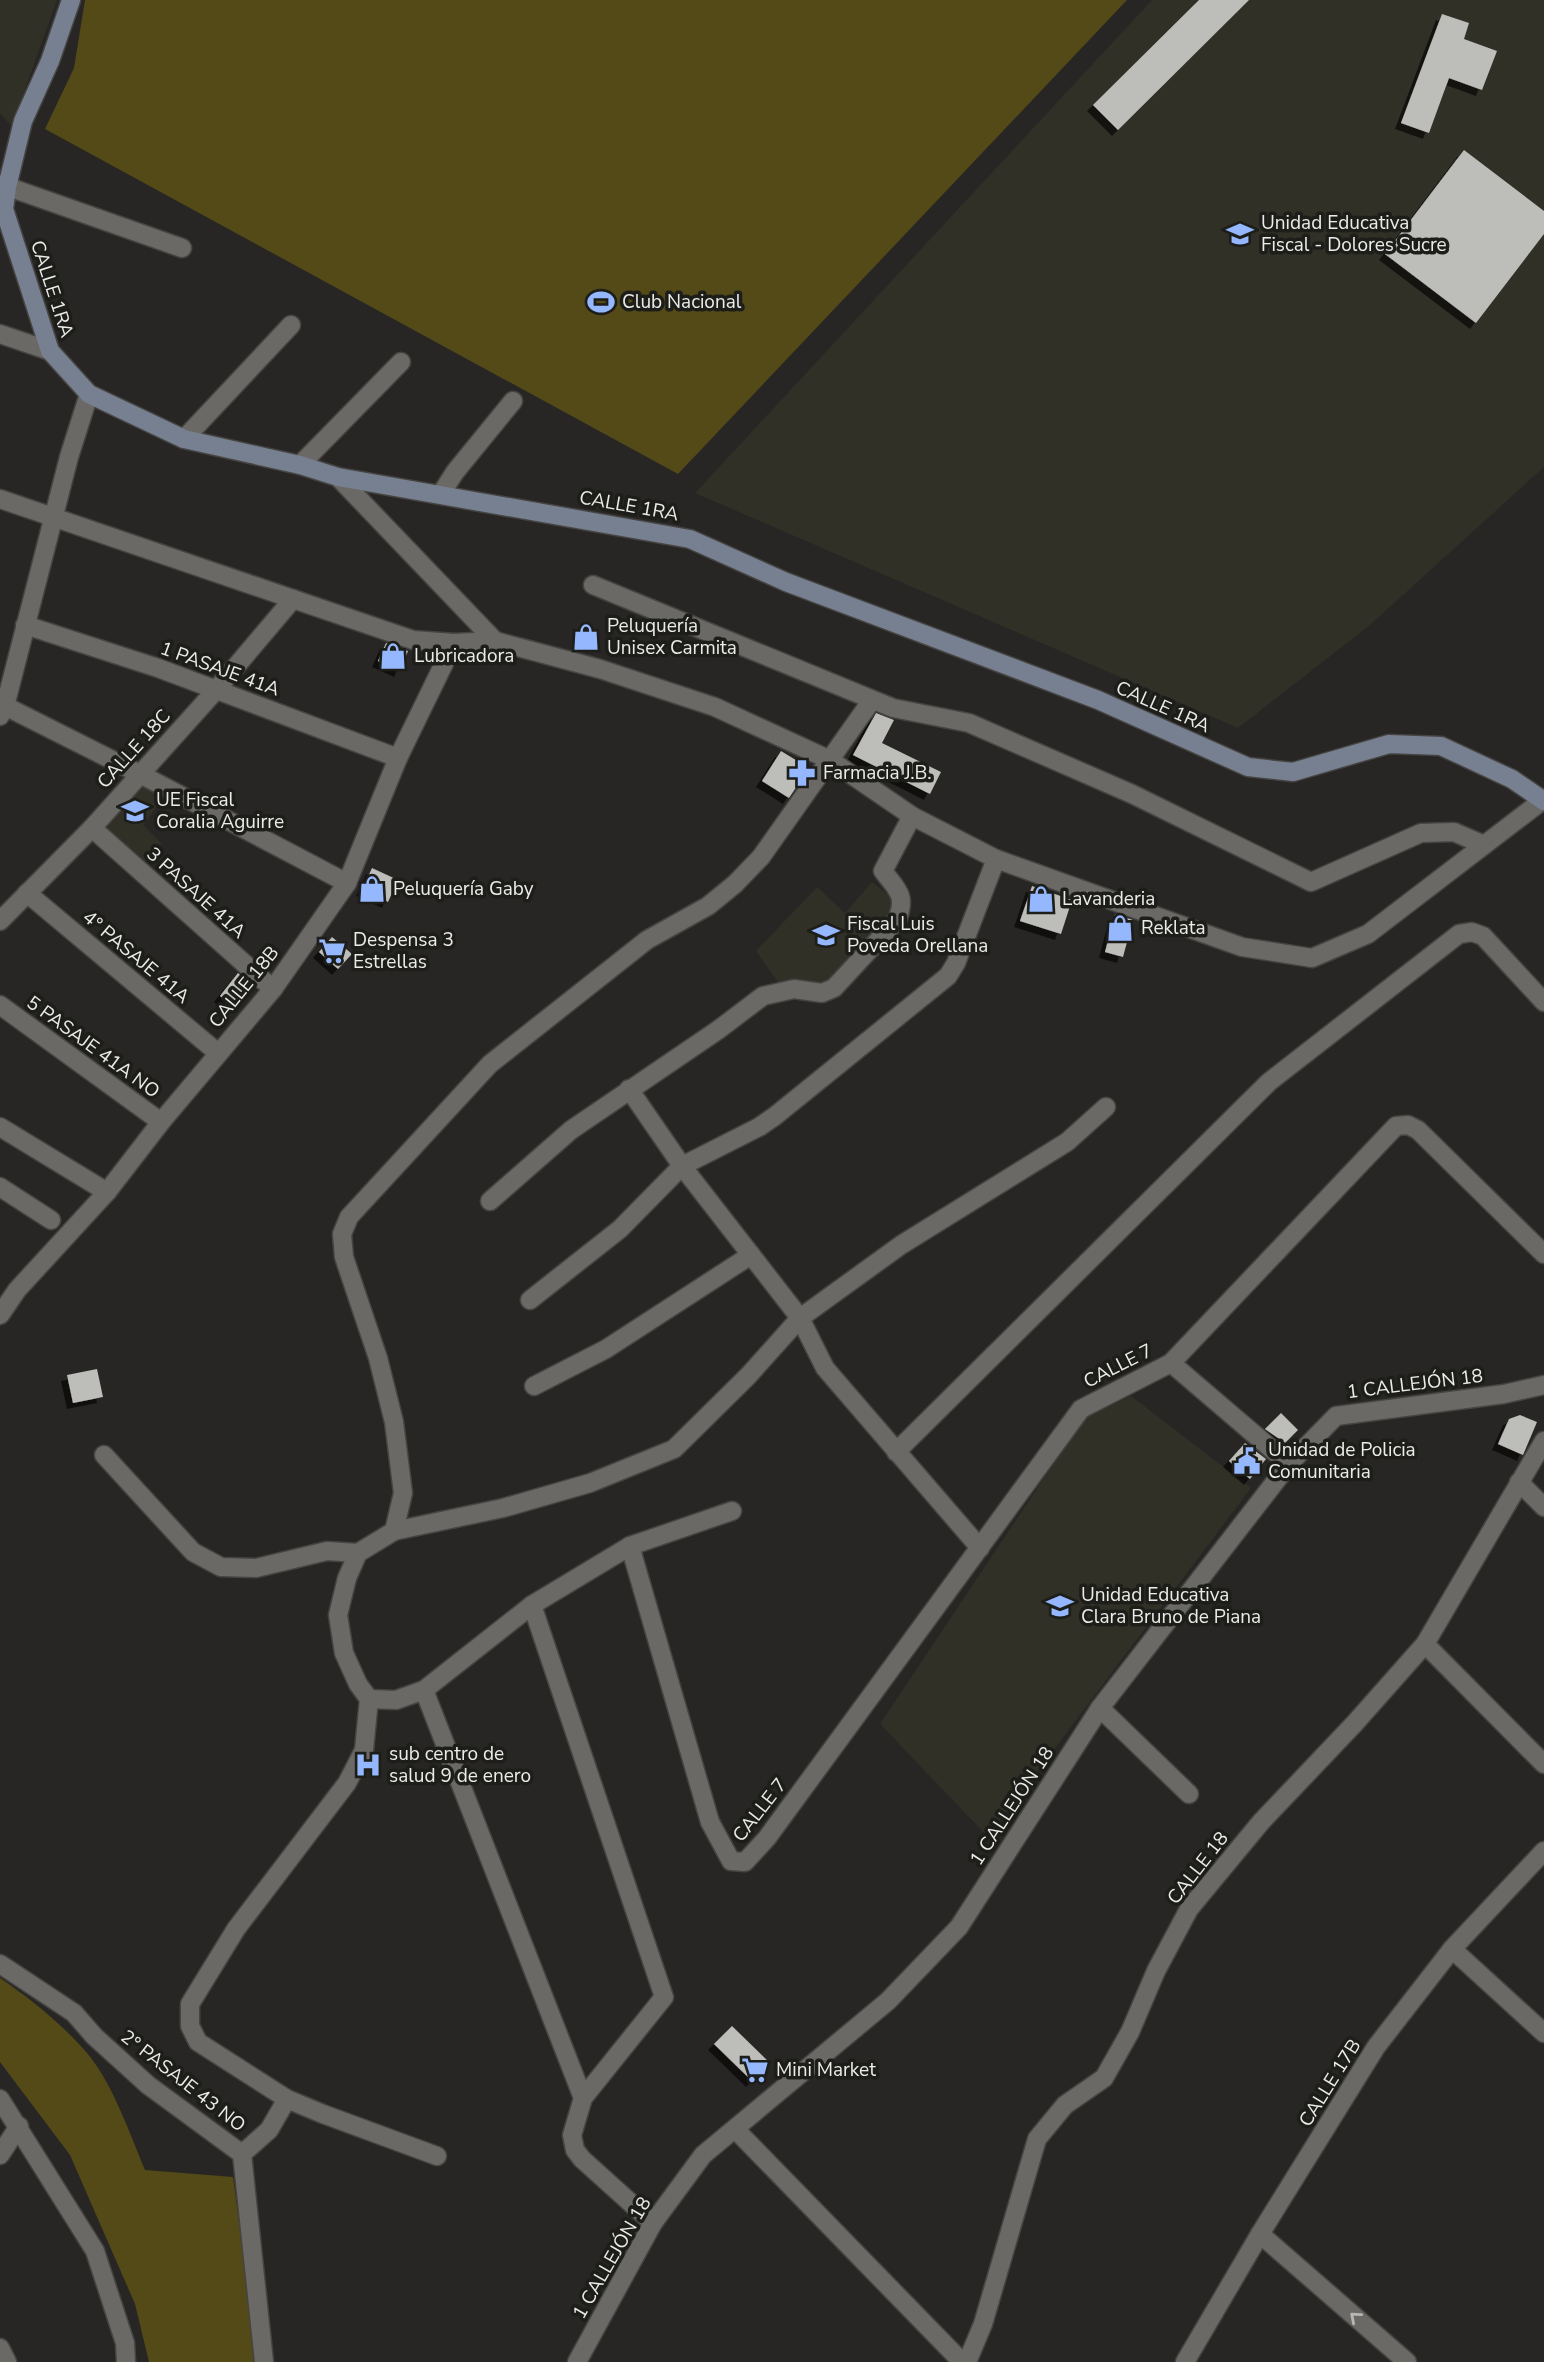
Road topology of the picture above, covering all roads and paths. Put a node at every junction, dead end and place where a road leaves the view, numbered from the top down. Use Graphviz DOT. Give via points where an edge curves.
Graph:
graph roads {
  1 [pos="72,0"];
  2 [pos="3,186"];
  3 [pos="182,248"];
  4 [pos="291,325"];
  5 [pos="0,334"];
  6 [pos="50,351"];
  7 [pos="401,362"];
  8 [pos="89,394"];
  9 [pos="513,401"];
  10 [pos="184,439"];
  11 [pos="300,465"];
  12 [pos="338,477"];
  13 [pos="441,494"];
  14 [pos="0,499"];
  15 [pos="55,518"];
  16 [pos="593,585"];
  17 [pos="293,599"];
  18 [pos="25,625"];
  19 [pos="495,641"];
  20 [pos="454,643"];
  21 [pos="6,671"];
  22 [pos="216,690"];
  23 [pos="872,700"];
  24 [pos="3,711"];
  25 [pos="398,758"];
  26 [pos="830,760"];
  27 [pos="140,774"];
  28 [pos="1544,800"];
  29 [pos="912,816"];
  30 [pos="92,828"];
  31 [pos="1485,845"];
  32 [pos="996,859"];
  33 [pos="347,883"];
  34 [pos="27,893"];
  35 [pos="0,921"];
  36 [pos="273,989"];
  37 [pos="1544,1002"];
  38 [pos="0,1005"];
  39 [pos="218,1052"];
  40 [pos="629,1089"];
  41 [pos="1106,1107"];
  42 [pos="161,1122"];
  43 [pos="0,1127"];
  44 [pos="682,1166"];
  45 [pos="0,1187"];
  46 [pos="107,1192"];
  47 [pos="491,1201"];
  48 [pos="51,1220"];
  49 [pos="1544,1254"];
  50 [pos="751,1255"];
  51 [pos="530,1300"];
  52 [pos="0,1315"];
  53 [pos="800,1318"];
  54 [pos="1171,1363"];
  55 [pos="1544,1385"];
  56 [pos="534,1386"];
  57 [pos="1544,1441"];
  58 [pos="896,1452"];
  59 [pos="104,1455"];
  60 [pos="1289,1464"];
  61 [pos="1519,1482"];
  62 [pos="1544,1507"];
  63 [pos="732,1511"];
  64 [pos="394,1531"];
  65 [pos="630,1546"];
  66 [pos="980,1548"];
  67 [pos="358,1553"];
  68 [pos="532,1605"];
  69 [pos="1425,1644"];
  70 [pos="424,1690"];
  71 [pos="369,1699"];
  72 [pos="1100,1708"];
  73 [pos="1544,1764"];
  74 [pos="1189,1794"];
  75 [pos="1544,1851"];
  76 [pos="1452,1949"];
  77 [pos="0,1964"];
  78 [pos="1544,2033"];
  79 [pos="583,2098"];
  80 [pos="0,2099"];
  81 [pos="287,2099"];
  82 [pos="19,2126"];
  83 [pos="735,2129"];
  84 [pos="242,2154"];
  85 [pos="0,2155"];
  86 [pos="437,2156"];
  87 [pos="653,2223"];
  88 [pos="1260,2234"];
  89 [pos="0,2348"];
  90 [pos="6,2362"];
  91 [pos="127,2362"];
  92 [pos="264,2362"];
  93 [pos="577,2362"];
  94 [pos="964,2362"];
  95 [pos="1185,2362"];
  96 [pos="1406,2362"];
  1 -- 2 [label="street, CALLE 1RA" via="23,121"];
  2 -- 3 [label="street"];
  2 -- 6 [label="street, CALLE 1RA" via="4,209"];
  4 -- 10 [label="street"];
  5 -- 6 [label="street"];
  6 -- 8 [label="street, CALLE 1RA"];
  7 -- 11 [label="street"];
  8 -- 10 [label="street, CALLE 1RA"];
  8 -- 15 [label="street"];
  9 -- 13 [label="street"];
  10 -- 11 [label="street, CALLE 1RA"];
  11 -- 12 [label="street, CALLE 1RA"];
  12 -- 13 [label="street, CALLE 1RA"];
  12 -- 19 [label="street"];
  13 -- 28 [label="street, CALLE 1RA" via="690,538 786,582 1098,700 1248,767 1293,772 1389,744 1441,746 1512,779"];
  14 -- 15 [label="street"];
  15 -- 17 [label="street"];
  15 -- 18 [label="street"];
  16 -- 23 [label="street"];
  17 -- 20 [label="street" via="413,640"];
  17 -- 22 [label="street, CALLE 18C"];
  18 -- 21 [label="street"];
  18 -- 22 [label="street, 1 PASAJE 41A"];
  19 -- 20 [label="street"];
  19 -- 26 [label="street" via="715,707"];
  20 -- 25 [label="street, CALLE 18B"];
  21 -- 24 [label="street"];
  22 -- 25 [label="street, 1 PASAJE 41A"];
  22 -- 27 [label="street, CALLE 18C"];
  23 -- 26 [label="street"];
  23 -- 31 [label="street" via="969,723 1132,794 1311,883 1421,833 1454,832"];
  24 -- 27 [label="street"];
  25 -- 33 [label="street, CALLE 18B"];
  26 -- 29 [label="street"];
  26 -- 64 [label="street" via="761,857 735,884 647,940 489,1064 349,1217 342,1234 344,1257 394,1422 403,1493"];
  27 -- 30 [label="street, CALLE 18C"];
  27 -- 33 [label="street"];
  28 -- 31 [label="street"];
  29 -- 32 [label="street"];
  29 -- 40 [label="street" via="883,871 901,894 903,906 897,920 834,988 822,993 794,989 763,996"];
  30 -- 34 [label="street, CALLE 18C"];
  30 -- 36 [label="street, 3 PASAJE 41A"];
  31 -- 32 [label="street" via="1368,934 1312,958 1241,947"];
  32 -- 44 [label="street" via="948,976 775,1116"];
  33 -- 36 [label="street, CALLE 18B"];
  34 -- 35 [label="street, CALLE 18C"];
  34 -- 39 [label="street, 4° PASAJE 41A"];
  36 -- 39 [label="street, CALLE 18B"];
  37 -- 58 [label="street" via="1483,936 1459,934 1269,1082"];
  38 -- 42 [label="street, 5 PASAJE 41A NO"];
  39 -- 42 [label="street, CALLE 18B"];
  40 -- 44 [label="street"];
  40 -- 47 [label="street" via="571,1130"];
  41 -- 53 [label="street" via="1067,1142 901,1245"];
  42 -- 46 [label="street, CALLE 18B"];
  43 -- 46 [label="street"];
  44 -- 50 [label="street"];
  44 -- 51 [label="street" via="620,1229"];
  45 -- 48 [label="street"];
  46 -- 52 [label="street, CALLE 18B" via="17,1290"];
  49 -- 54 [label="street, CALLE 7" via="1418,1130 1396,1126"];
  50 -- 53 [label="street"];
  50 -- 56 [label="street" via="606,1349"];
  53 -- 58 [label="street" via="825,1368"];
  53 -- 64 [label="street" via="674,1449 590,1483 503,1508"];
  54 -- 60 [label="street"];
  54 -- 66 [label="street, CALLE 7" via="1081,1409"];
  55 -- 60 [label="street, 1 CALLEJÓN 18" via="1336,1416"];
  57 -- 61 [label="street, CALLE 18"];
  58 -- 66 [label="street"];
  59 -- 67 [label="street" via="193,1552 221,1567 256,1568 327,1551"];
  60 -- 72 [label="street, 1 CALLEJÓN 18"];
  61 -- 62 [label="street"];
  61 -- 69 [label="street, CALLE 18"];
  63 -- 65 [label="street"];
  64 -- 67 [label="street"];
  65 -- 66 [label="street, CALLE 7" via="710,1822 731,1861 745,1862"];
  65 -- 68 [label="street"];
  67 -- 71 [label="street" via="338,1615 344,1653"];
  68 -- 70 [label="street"];
  68 -- 79 [label="street" via="664,1997"];
  69 -- 73 [label="street"];
  69 -- 94 [label="street, CALLE 18" via="1261,1822 1189,1909 1104,2078 1065,2105 1037,2139 982,2324"];
  70 -- 71 [label="street" via="396,1700"];
  70 -- 79 [label="street"];
  71 -- 81 [label="street" via="364,1750 347,1783 236,1928 190,2004 190,2026 198,2042"];
  72 -- 74 [label="street"];
  72 -- 83 [label="street, 1 CALLEJÓN 18" via="959,1927 888,2001"];
  75 -- 76 [label="street, CALLE 17B"];
  76 -- 78 [label="street"];
  76 -- 88 [label="street, CALLE 17B" via="1376,2047"];
  77 -- 84 [label="street, 2° PASAJE 43 NO" via="74,2013 148,2085"];
  79 -- 87 [label="street" via="572,2135 575,2150"];
  80 -- 82 [label="street"];
  81 -- 84 [label="street" via="269,2130"];
  81 -- 86 [label="street"];
  82 -- 85 [label="street"];
  82 -- 91 [label="street" via="95,2250"];
  83 -- 87 [label="street, 1 CALLEJÓN 18" via="703,2155"];
  83 -- 94 [label="street"];
  84 -- 92 [label="street, 2° PASAJE 43 NO"];
  87 -- 93 [label="street, 1 CALLEJÓN 18"];
  88 -- 95 [label="street, CALLE 17B"];
  96 -- 88 [label="street, one-way"];
  89 -- 90 [label="street"];
}
